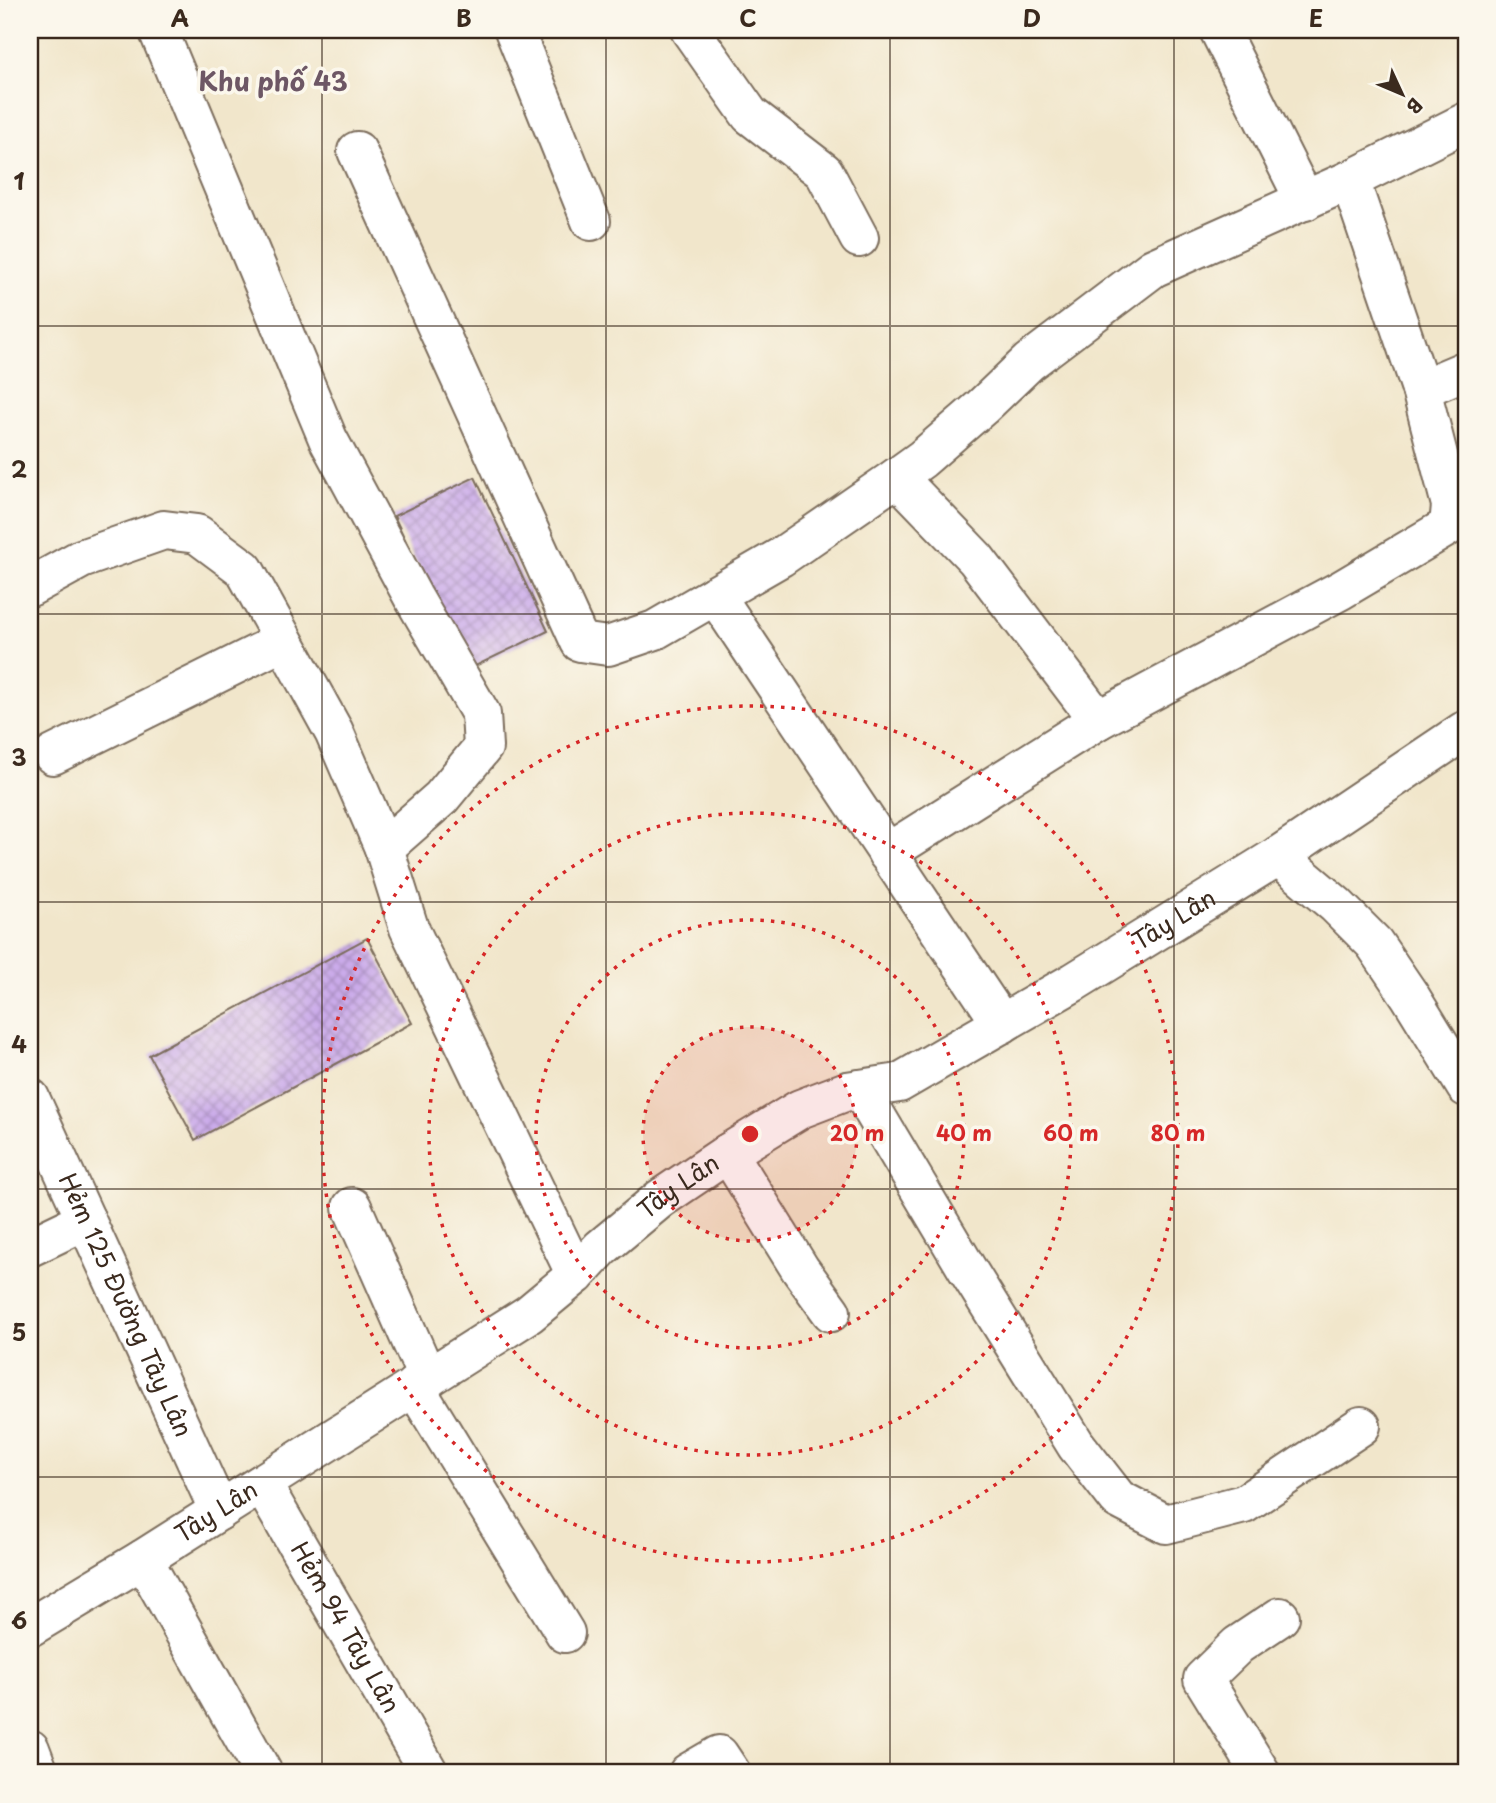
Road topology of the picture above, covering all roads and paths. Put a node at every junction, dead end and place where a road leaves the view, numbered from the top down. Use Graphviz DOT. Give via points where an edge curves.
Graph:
graph roads {
  1 [pos="158,30"];
  2 [pos="514,30"];
  3 [pos="690,30"];
  4 [pos="1219,30"];
  5 [pos="1466,122"];
  6 [pos="357,151"];
  7 [pos="1350,180"];
  8 [pos="1305,201"];
  9 [pos="591,220"];
  10 [pos="859,238"];
  11 [pos="1466,370"];
  12 [pos="1421,389"];
  13 [pos="897,477"];
  14 [pos="30,587"];
  15 [pos="715,595"];
  16 [pos="283,641"];
  17 [pos="1098,720"];
  18 [pos="1464,731"];
  19 [pos="53,755"];
  20 [pos="384,848"];
  21 [pos="887,853"];
  22 [pos="1278,856"];
  23 [pos="1002,1024"];
  24 [pos="1466,1087"];
  25 [pos="860,1089"];
  26 [pos="30,1098"];
  27 [pos="728,1153"];
  28 [pos="352,1207"];
  29 [pos="86,1220"];
  30 [pos="30,1248"];
  31 [pos="576,1275"];
  32 [pos="831,1312"];
  33 [pos="421,1383"];
  34 [pos="1361,1426"];
  35 [pos="262,1484"];
  36 [pos="219,1511"];
  37 [pos="143,1559"];
  38 [pos="1280,1617"];
  39 [pos="30,1627"];
  40 [pos="565,1633"];
  41 [pos="30,1749"];
  42 [pos="39,1773"];
  43 [pos="263,1773"];
  44 [pos="429,1773"];
  45 [pos="688,1773"];
  46 [pos="731,1773"];
  47 [pos="1261,1773"];
  1 -- 20 [label="street" via="328,439 481,715 483,747 441,798"];
  2 -- 9 [label="street"];
  3 -- 10 [label="street" via="750,115 824,172"];
  4 -- 8 [label="street"];
  5 -- 7 [label="street"];
  6 -- 15 [label="street" via="580,642 608,646 620,642 655,629"];
  7 -- 8 [label="street"];
  7 -- 12 [label="street"];
  8 -- 13 [label="street" via="1153,268 1029,362"];
  11 -- 12 [label="street"];
  12 -- 17 [label="street" via="1451,505 1449,526 1341,590"];
  13 -- 15 [label="street" via="781,557"];
  13 -- 17 [label="street" via="976,559"];
  14 -- 16 [label="street" via="81,559 164,530 197,534 244,569"];
  15 -- 21 [label="street"];
  16 -- 19 [label="street"];
  16 -- 20 [label="street" via="334,732"];
  17 -- 21 [label="street"];
  18 -- 22 [label="street, Tây Lân"];
  20 -- 31 [label="street" via="409,928"];
  21 -- 23 [label="street"];
  22 -- 23 [label="street, Tây Lân"];
  22 -- 24 [label="street" via="1374,943"];
  23 -- 25 [label="street, Tây Lân" via="899,1083"];
  25 -- 27 [label="street, Tây Lân" via="800,1109"];
  25 -- 34 [label="street" via="1076,1445 1118,1499 1167,1524 1244,1504"];
  26 -- 29 [label="street, Hẻm 125 Đường Tây Lân"];
  27 -- 31 [label="street, Tây Lân" via="660,1199"];
  27 -- 32 [label="street"];
  28 -- 33 [label="street"];
  29 -- 30 [label="street"];
  29 -- 36 [label="street, Hẻm 125 Đường Tây Lân"];
  31 -- 33 [label="street, Tây Lân" via="529,1314"];
  33 -- 35 [label="street, Tây Lân"];
  33 -- 40 [label="street"];
  35 -- 36 [label="street, Tây Lân"];
  35 -- 44 [label="street, Hẻm 94 Tây Lân"];
  36 -- 37 [label="street, Tây Lân"];
  37 -- 39 [label="street, Tây Lân"];
  37 -- 43 [label="street"];
  38 -- 47 [label="street" via="1238,1645 1203,1679"];
  41 -- 42 [label="street"];
  45 -- 46 [label="street" via="719,1755"];
}
